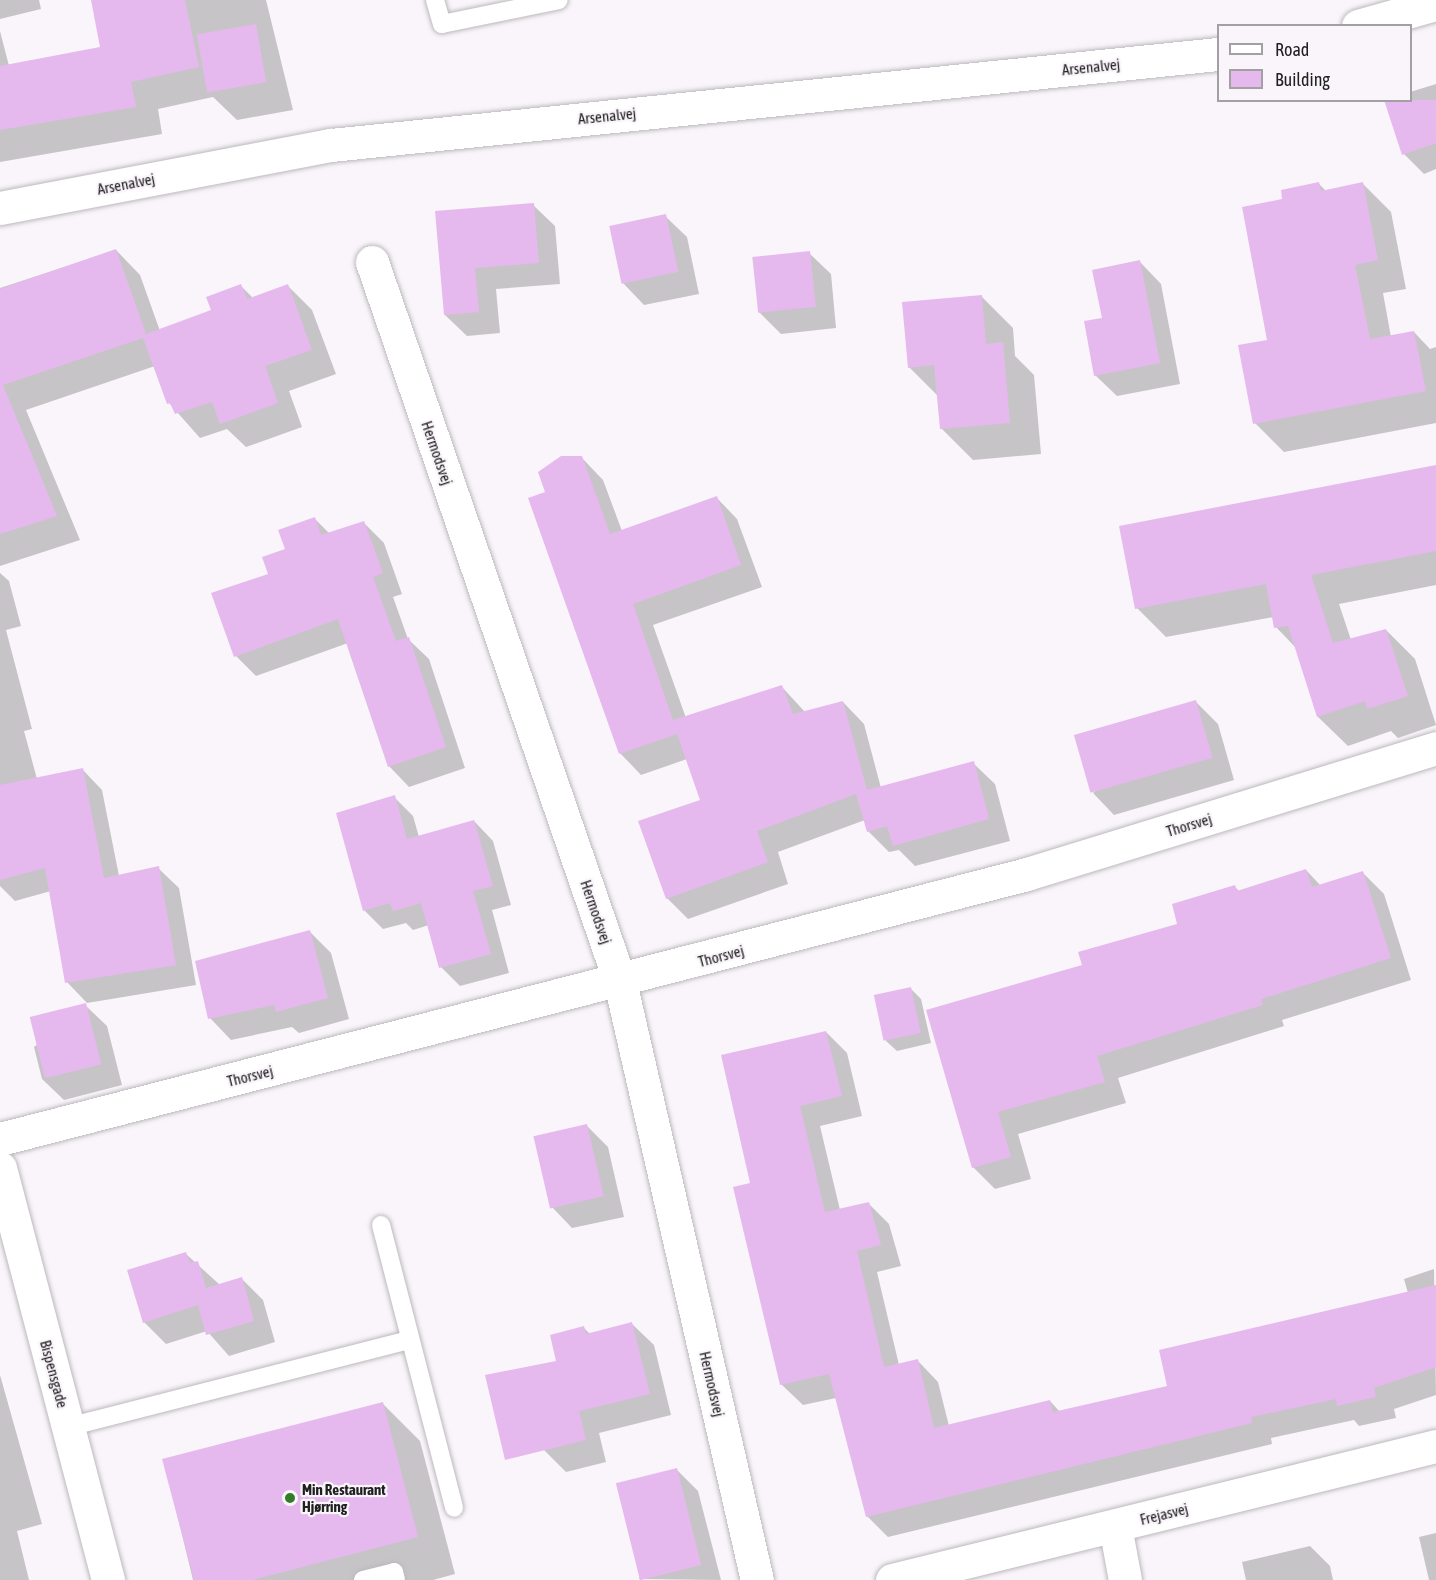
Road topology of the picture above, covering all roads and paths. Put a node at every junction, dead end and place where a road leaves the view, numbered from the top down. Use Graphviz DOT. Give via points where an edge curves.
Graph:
graph roads {
  1 [pos="435,0"];
  2 [pos="559,0"];
  3 [pos="1436,4"];
  4 [pos="1365,24"];
  5 [pos="1217,54"];
  6 [pos="0,208"];
  7 [pos="372,262"];
  8 [pos="1436,748"];
  9 [pos="620,982"];
  10 [pos="0,1139"];
  11 [pos="0,1168"];
  12 [pos="381,1225"];
  13 [pos="410,1340"];
  14 [pos="68,1427"];
  15 [pos="1436,1446"];
  16 [pos="454,1508"];
  17 [pos="1115,1526"];
  18 [pos="108,1580"];
  19 [pos="363,1580"];
  20 [pos="396,1580"];
  21 [pos="757,1580"];
  22 [pos="892,1580"];
  23 [pos="1125,1580"];
  1 -- 2 [label="lane" via="442,24"];
  3 -- 4 [label="street"];
  5 -- 6 [label="street, Arsenalvej" via="331,145"];
  7 -- 9 [label="street, Hermodsvej"];
  8 -- 9 [label="street, Thorsvej" via="1027,874"];
  9 -- 10 [label="street, Thorsvej"];
  9 -- 21 [label="street, Hermodsvej"];
  11 -- 14 [label="street, Bispensgade"];
  12 -- 13 [label="lane"];
  13 -- 14 [label="lane"];
  13 -- 16 [label="lane"];
  14 -- 18 [label="street, Bispensgade"];
  15 -- 17 [label="street, Frejasvej"];
  17 -- 22 [label="street, Frejasvej"];
  17 -- 23 [label="street"];
  19 -- 20 [label="lane" via="394,1572"];
}
